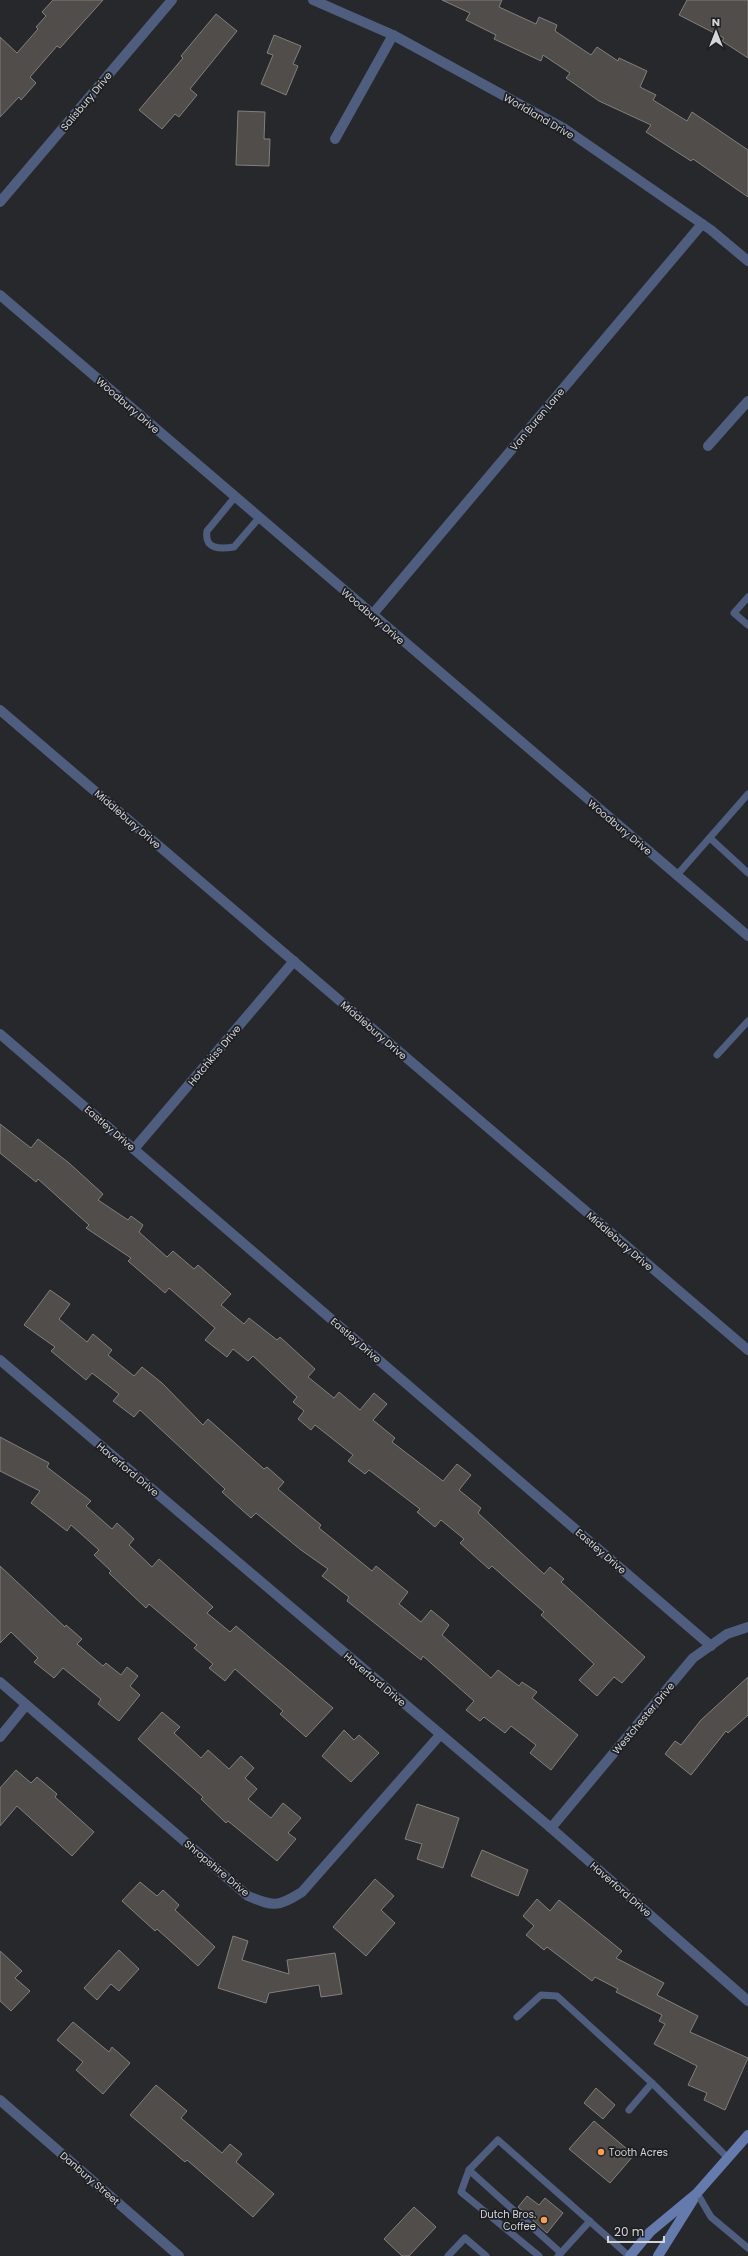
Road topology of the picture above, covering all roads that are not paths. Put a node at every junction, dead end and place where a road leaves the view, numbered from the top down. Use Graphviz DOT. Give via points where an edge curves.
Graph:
graph roads {
  1 [pos="172,0"];
  2 [pos="313,0"];
  3 [pos="393,35"];
  4 [pos="335,139"];
  5 [pos="0,202"];
  6 [pos="702,224"];
  7 [pos="748,261"];
  8 [pos="0,295"];
  9 [pos="748,401"];
  10 [pos="708,446"];
  11 [pos="234,497"];
  12 [pos="259,518"];
  13 [pos="748,597"];
  14 [pos="372,615"];
  15 [pos="748,625"];
  16 [pos="0,710"];
  17 [pos="748,794"];
  18 [pos="710,838"];
  19 [pos="748,873"];
  20 [pos="677,875"];
  21 [pos="748,936"];
  22 [pos="294,961"];
  23 [pos="748,1021"];
  24 [pos="0,1035"];
  25 [pos="717,1055"];
  26 [pos="134,1149"];
  27 [pos="748,1350"];
  28 [pos="0,1360"];
  29 [pos="748,1627"];
  30 [pos="711,1646"];
  31 [pos="0,1682"];
  32 [pos="26,1705"];
  33 [pos="440,1735"];
  34 [pos="0,1737"];
  35 [pos="552,1828"];
  36 [pos="748,2001"];
  37 [pos="517,2017"];
  38 [pos="652,2083"];
  39 [pos="0,2100"];
  40 [pos="628,2110"];
  41 [pos="748,2135"];
  42 [pos="728,2158"];
  43 [pos="469,2170"];
  44 [pos="697,2194"];
  45 [pos="590,2221"];
  46 [pos="748,2248"];
  47 [pos="560,2254"];
  48 [pos="179,2256"];
  49 [pos="448,2256"];
  50 [pos="486,2256"];
  51 [pos="539,2256"];
  52 [pos="629,2256"];
  53 [pos="658,2256"];
  1 -- 5 [label="street, Salisbury Drive"];
  2 -- 3 [label="street, Worldland Drive"];
  3 -- 4 [label="street"];
  3 -- 6 [label="street, Worldland Drive" via="565,129"];
  6 -- 7 [label="street, Worldland Drive"];
  6 -- 14 [label="street, Van Buren Lane"];
  8 -- 11 [label="street, Woodbury Drive"];
  9 -- 10 [label="street"];
  11 -- 12 [label="street, Woodbury Drive"];
  11 -- 12 [label="lane" via="207,531 206,537 211,545 218,549 234,547"];
  12 -- 14 [label="street, Woodbury Drive"];
  13 -- 15 [label="lane" via="734,613"];
  14 -- 20 [label="street, Woodbury Drive"];
  16 -- 22 [label="street, Middlebury Drive"];
  17 -- 18 [label="lane"];
  18 -- 19 [label="lane"];
  18 -- 20 [label="lane"];
  20 -- 21 [label="street, Woodbury Drive"];
  22 -- 26 [label="street, Hotchkiss Drive"];
  22 -- 27 [label="street, Middlebury Drive"];
  23 -- 25 [label="lane"];
  24 -- 26 [label="street, Eastley Drive"];
  26 -- 30 [label="street, Eastley Drive"];
  28 -- 33 [label="street, Haverford Drive"];
  29 -- 30 [label="street, Westchester Drive" via="728,1634"];
  30 -- 35 [label="street, Westchester Drive" via="693,1658"];
  31 -- 32 [label="street, Shropshire Drive"];
  32 -- 33 [label="street, Shropshire Drive" via="248,1896 270,1905 287,1902 302,1892"];
  32 -- 34 [label="street"];
  33 -- 35 [label="street, Haverford Drive"];
  35 -- 36 [label="street, Haverford Drive"];
  37 -- 38 [label="lane" via="541,1995 557,1996"];
  38 -- 40 [label="lane"];
  38 -- 42 [label="lane"];
  39 -- 48 [label="street, Danbury Street"];
  41 -- 42 [label="main road"];
  42 -- 44 [label="main road"];
  43 -- 45 [label="lane" via="498,2140"];
  43 -- 47 [label="lane"];
  43 -- 51 [label="lane" via="462,2192"];
  44 -- 46 [label="lane" via="711,2217"];
  44 -- 52 [label="main road" via="650,2232"];
  44 -- 53 [label="main road"];
  45 -- 47 [label="lane"];
  45 -- 52 [label="lane"];
  49 -- 50 [label="lane" via="465,2238"];
}
